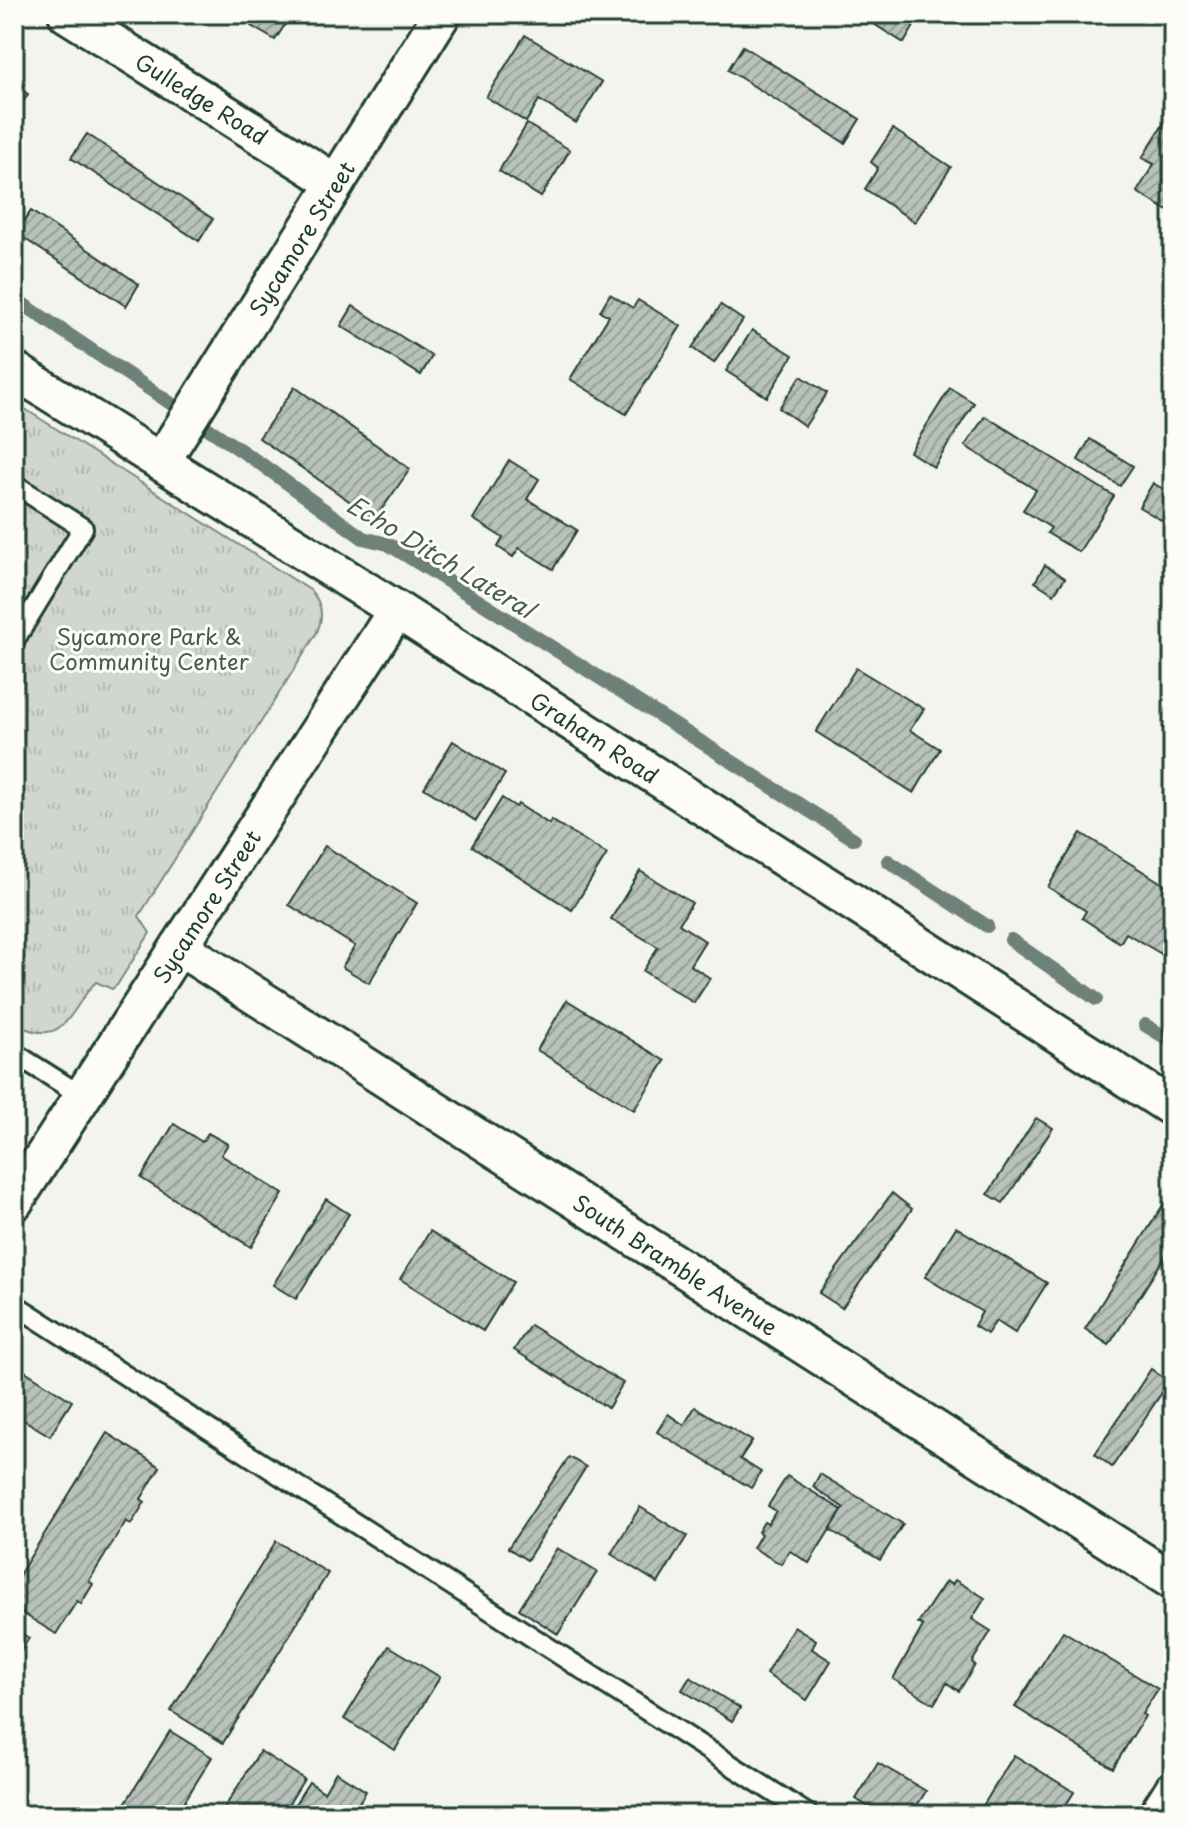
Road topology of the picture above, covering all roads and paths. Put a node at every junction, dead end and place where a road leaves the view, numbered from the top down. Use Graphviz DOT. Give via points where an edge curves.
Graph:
graph roads {
  1 [pos="67,14"];
  2 [pos="442,14"];
  3 [pos="336,183"];
  4 [pos="14,370"];
  5 [pos="161,462"];
  6 [pos="14,484"];
  7 [pos="397,610"];
  8 [pos="14,641"];
  9 [pos="179,947"];
  10 [pos="14,1053"];
  11 [pos="82,1096"];
  12 [pos="1173,1108"];
  13 [pos="14,1202"];
  14 [pos="14,1304"];
  15 [pos="1173,1581"];
  16 [pos="1173,1790"];
  17 [pos="809,1815"];
  18 [pos="1157,1815"];
  1 -- 3 [label="street, Gulledge Road"];
  2 -- 3 [label="street, Sycamore Street"];
  3 -- 5 [label="street, Sycamore Street"];
  4 -- 5 [label="street, Graham Road"];
  5 -- 7 [label="street, Graham Road"];
  6 -- 8 [label="lane" via="83,528"];
  7 -- 9 [label="street, Sycamore Street"];
  7 -- 12 [label="street, Graham Road"];
  9 -- 11 [label="street, Sycamore Street"];
  9 -- 15 [label="street, South Bramble Avenue"];
  10 -- 11 [label="lane"];
  11 -- 13 [label="street, Sycamore Street"];
  14 -- 17 [label="lane"];
  16 -- 18 [label="street"];
}
